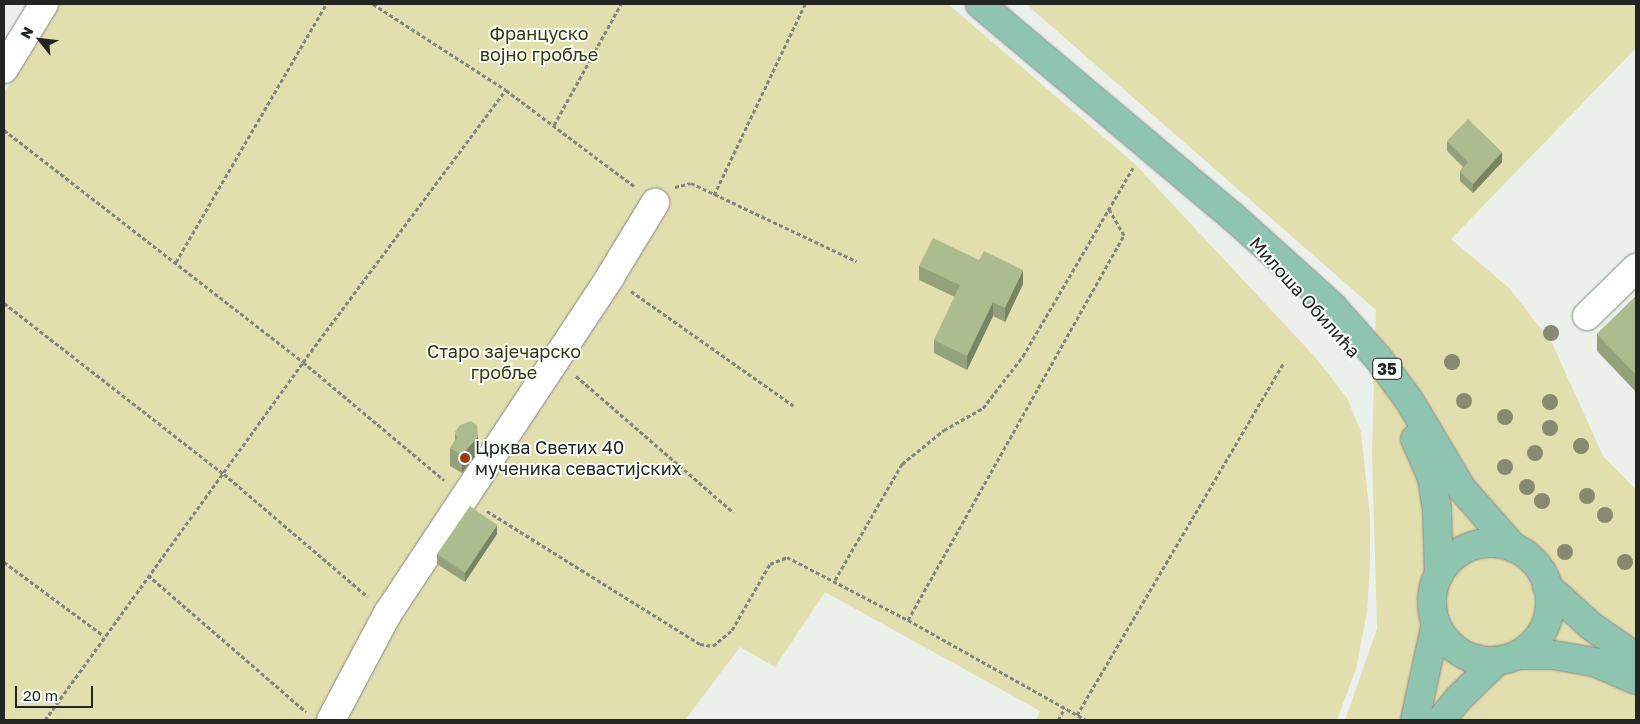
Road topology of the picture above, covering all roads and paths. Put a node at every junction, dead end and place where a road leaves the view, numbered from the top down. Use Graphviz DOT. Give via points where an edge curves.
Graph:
graph roads {
  1 [pos="44,4"];
  2 [pos="326,4"];
  3 [pos="373,4"];
  4 [pos="622,4"];
  5 [pos="805,4"];
  6 [pos="980,4"];
  7 [pos="4,69"];
  8 [pos="506,90"];
  9 [pos="554,125"];
  10 [pos="4,130"];
  11 [pos="1148,145"];
  12 [pos="714,195"];
  13 [pos="655,203"];
  14 [pos="1109,209"];
  15 [pos="1231,215"];
  16 [pos="856,261"];
  17 [pos="176,262"];
  18 [pos="1636,268"];
  19 [pos="610,277"];
  20 [pos="4,303"];
  21 [pos="1587,316"];
  22 [pos="555,357"];
  23 [pos="303,362"];
  24 [pos="1284,362"];
  25 [pos="794,406"];
  26 [pos="224,474"];
  27 [pos="464,497"];
  28 [pos="733,512"];
  29 [pos="1514,548"];
  30 [pos="4,562"];
  31 [pos="148,574"];
  32 [pos="1439,575"];
  33 [pos="835,580"];
  34 [pos="1548,586"];
  35 [pos="388,613"];
  36 [pos="908,620"];
  37 [pos="1436,623"];
  38 [pos="104,636"];
  39 [pos="1636,657"];
  40 [pos="1507,658"];
  41 [pos="1636,680"];
  42 [pos="1065,708"];
  43 [pos="1077,715"];
  44 [pos="320,717"];
  45 [pos="45,720"];
  46 [pos="1058,720"];
  47 [pos="1086,720"];
  48 [pos="1415,720"];
  49 [pos="1441,720"];
  1 -- 7 [label="street"];
  2 -- 17 [label="path"];
  3 -- 8 [label="path"];
  4 -- 9 [label="path"];
  5 -- 12 [label="path"];
  6 -- 11 [label="main road, Милоша Обилића / 35"];
  8 -- 9 [label="path"];
  8 -- 23 [label="path"];
  9 -- 13 [label="path"];
  10 -- 17 [label="path"];
  11 -- 14 [label="path"];
  11 -- 15 [label="main road, Милоша Обилића / 35"];
  12 -- 13 [label="path" via="691,184 682,184"];
  12 -- 16 [label="path"];
  13 -- 19 [label="street"];
  14 -- 33 [label="path" via="1023,356 983,408 938,435 902,464"];
  14 -- 36 [label="path" via="1124,235"];
  15 -- 29 [label="main road, Милоша Обилића / 35" via="1334,307 1378,358 1409,400 1462,489"];
  15 -- 32 [label="main road, Милоша Обилића / 35" via="1345,338 1389,396 1415,439 1432,478 1440,538"];
  17 -- 23 [label="path"];
  18 -- 21 [label="street"];
  19 -- 22 [label="street"];
  19 -- 25 [label="path"];
  20 -- 26 [label="path"];
  22 -- 27 [label="street"];
  22 -- 28 [label="path"];
  23 -- 26 [label="path"];
  23 -- 27 [label="path"];
  24 -- 43 [label="path"];
  26 -- 31 [label="path"];
  26 -- 35 [label="path"];
  27 -- 33 [label="path" via="700,644 713,646 732,630 770,564 787,557"];
  27 -- 35 [label="street"];
  29 -- 32 [label="main road, 35" via="1496,544 1469,548 1452,559"];
  29 -- 34 [label="main road, 35" via="1537,565"];
  30 -- 38 [label="path"];
  31 -- 38 [label="path"];
  31 -- 44 [label="path"];
  32 -- 37 [label="main road, 35" via="1432,603"];
  33 -- 36 [label="path"];
  34 -- 39 [label="main road" via="1591,626"];
  34 -- 40 [label="main road, 35" via="1550,602 1545,626 1531,646"];
  35 -- 44 [label="street"];
  36 -- 42 [label="path"];
  37 -- 40 [label="main road, 35" via="1446,640 1460,653 1478,660"];
  37 -- 48 [label="main road, 35"];
  38 -- 45 [label="path"];
  40 -- 41 [label="main road" via="1553,655 1594,662"];
  40 -- 49 [label="main road, 35" via="1458,699"];
  42 -- 43 [label="path"];
  42 -- 46 [label="path"];
  43 -- 47 [label="path"];
}
